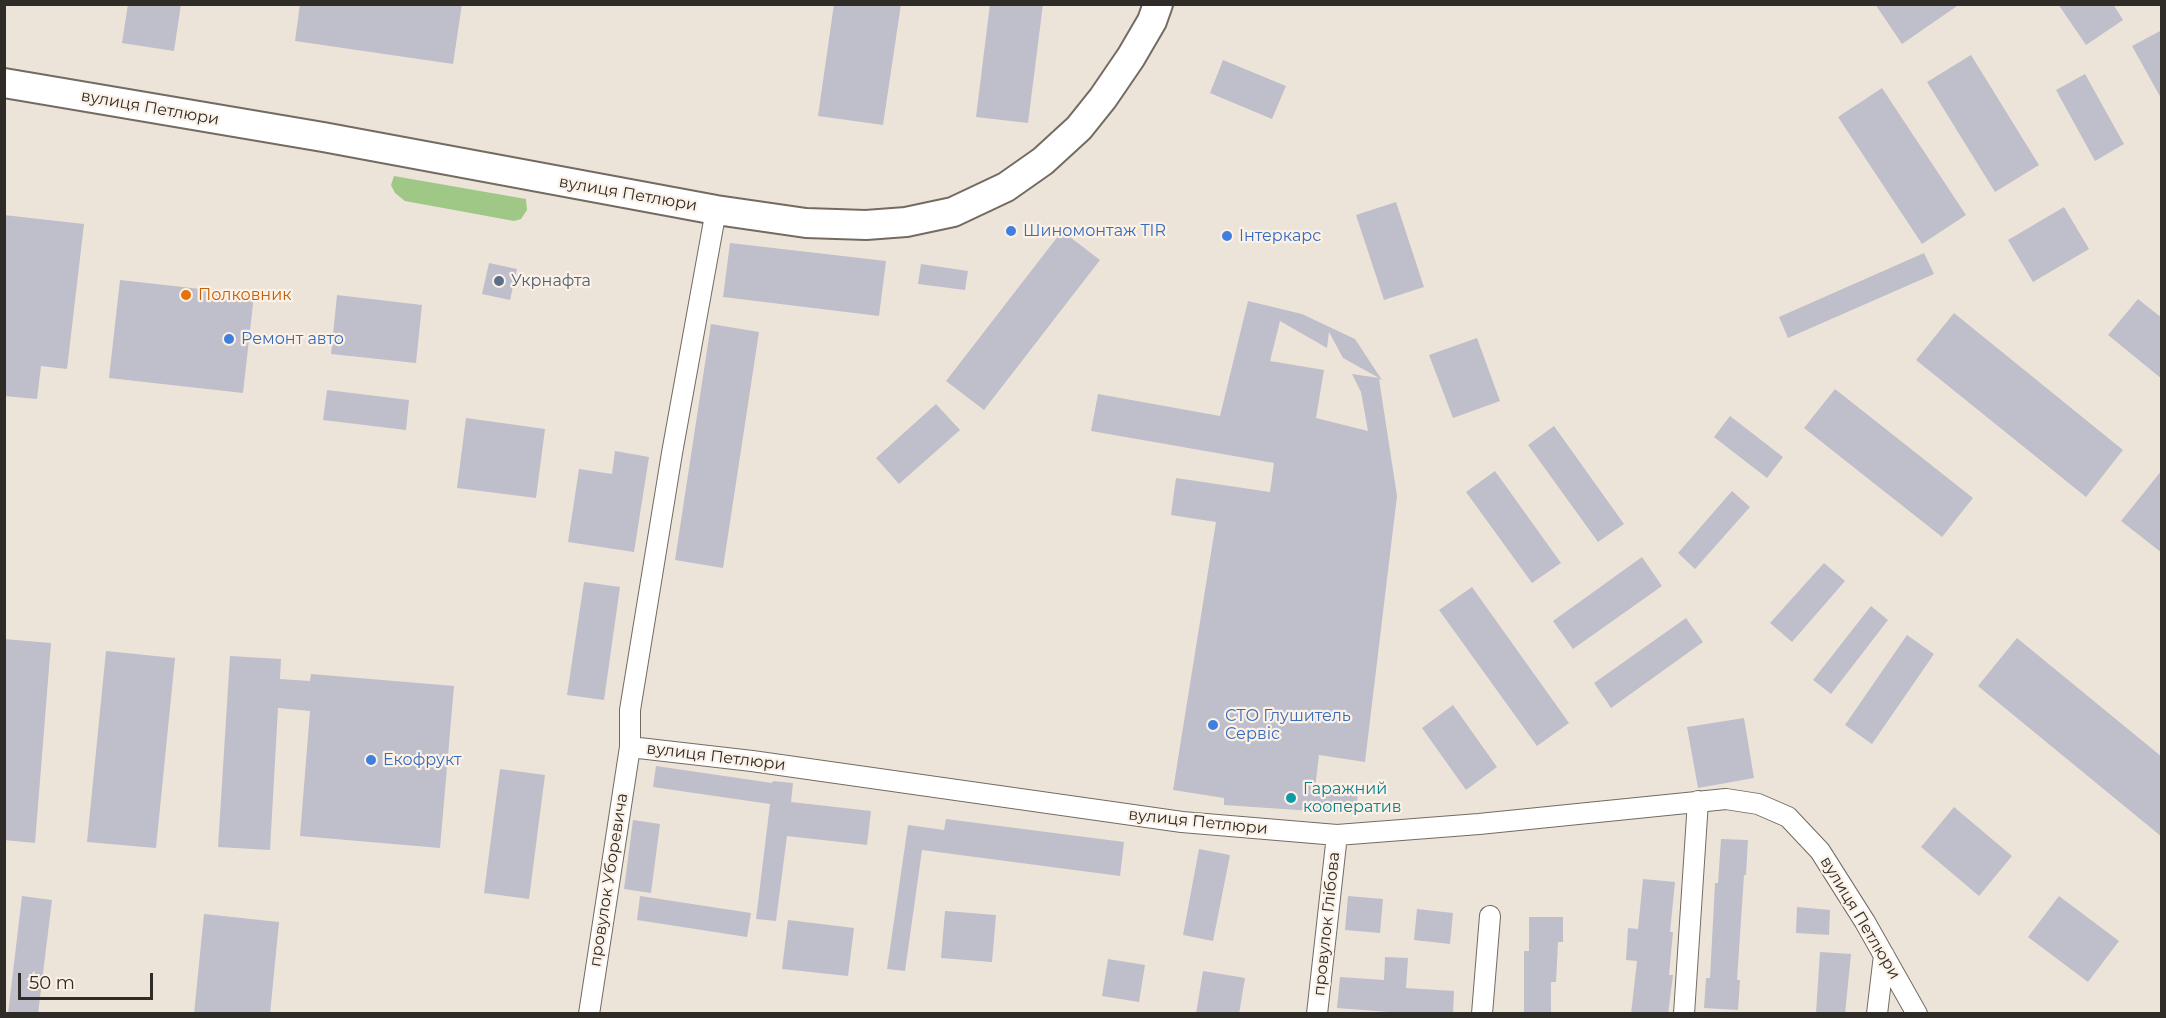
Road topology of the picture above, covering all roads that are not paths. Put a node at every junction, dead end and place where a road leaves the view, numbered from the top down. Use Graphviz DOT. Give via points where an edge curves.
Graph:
graph roads {
  1 [pos="1158,4"];
  2 [pos="4,83"];
  3 [pos="716,210"];
  4 [pos="630,747"];
  5 [pos="1698,801"];
  6 [pos="1337,835"];
  7 [pos="1490,916"];
  8 [pos="1884,955"];
  9 [pos="589,1014"];
  10 [pos="1317,1014"];
  11 [pos="1482,1014"];
  12 [pos="1684,1014"];
  13 [pos="1877,1014"];
  14 [pos="1917,1014"];
  1 -- 3 [label="main road" via="1131,57 1079,128 1043,161 1006,187 953,212 866,225 806,223"];
  2 -- 3 [label="main road, вулиця Петлюри"];
  3 -- 4 [label="street, вулиця Петлюри" via="630,710"];
  4 -- 6 [label="street, вулиця Петлюри" via="1182,822"];
  4 -- 9 [label="street, провулок Уборевича"];
  5 -- 6 [label="street, вулиця Петлюри"];
  5 -- 8 [label="street, вулиця Петлюри" via="1726,799 1758,804 1788,817 1820,851"];
  5 -- 12 [label="street"];
  6 -- 10 [label="street, провулок Глібова"];
  7 -- 11 [label="street"];
  8 -- 13 [label="street"];
  8 -- 14 [label="street, вулиця Петлюри"];
}
